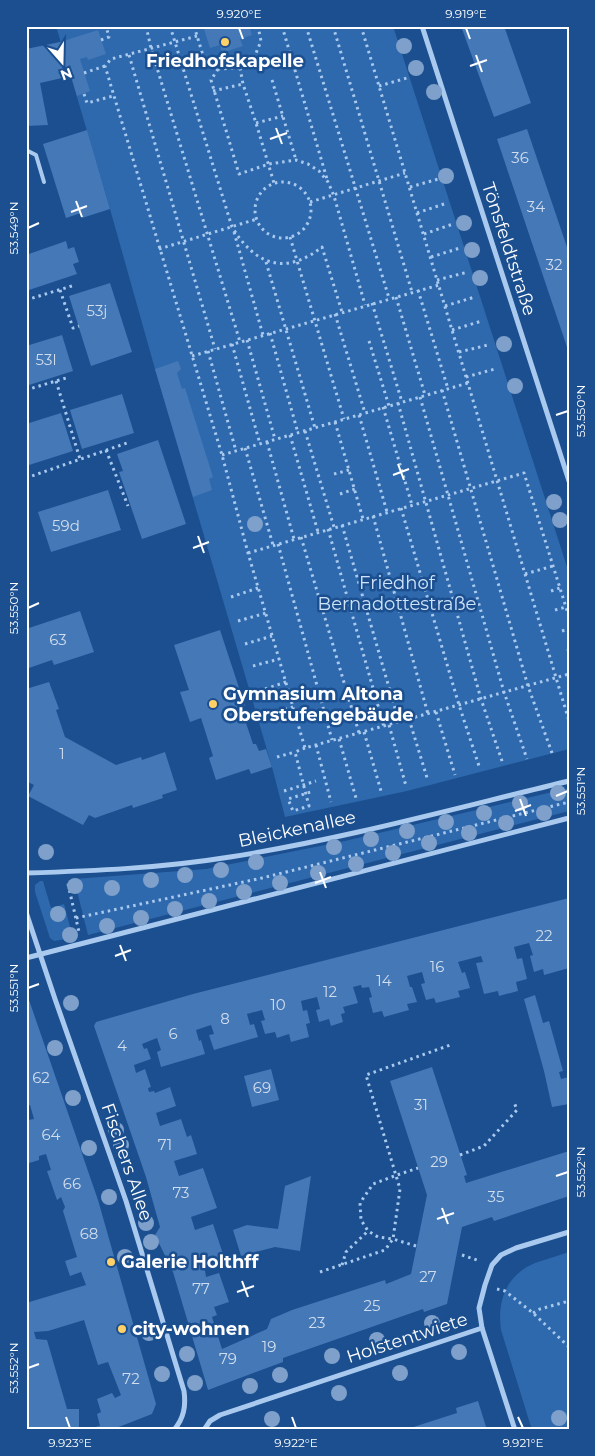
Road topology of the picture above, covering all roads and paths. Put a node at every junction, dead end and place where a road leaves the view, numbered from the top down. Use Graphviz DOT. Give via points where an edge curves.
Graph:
graph roads {
  1 [pos="106,26"];
  2 [pos="146,26"];
  3 [pos="170,26"];
  4 [pos="194,26"];
  5 [pos="258,26"];
  6 [pos="282,26"];
  7 [pos="306,26"];
  8 [pos="333,26"];
  9 [pos="361,26"];
  10 [pos="422,26"];
  11 [pos="197,36"];
  12 [pos="101,40"];
  13 [pos="174,42"];
  14 [pos="151,48"];
  15 [pos="129,55"];
  16 [pos="105,66"];
  17 [pos="240,68"];
  18 [pos="218,69"];
  19 [pos="84,73"];
  20 [pos="407,78"];
  21 [pos="272,80"];
  22 [pos="243,84"];
  23 [pos="379,86"];
  24 [pos="214,91"];
  25 [pos="84,94"];
  26 [pos="114,96"];
  27 [pos="283,116"];
  28 [pos="256,123"];
  29 [pos="26,150"];
  30 [pos="296,160"];
  31 [pos="269,164"];
  32 [pos="406,173"];
  33 [pos="442,178"];
  34 [pos="44,182"];
  35 [pos="328,182"];
  36 [pos="380,182"];
  37 [pos="274,183"];
  38 [pos="410,186"];
  39 [pos="356,189"];
  40 [pos="334,196"];
  41 [pos="310,202"];
  42 [pos="447,203"];
  43 [pos="418,213"];
  44 [pos="257,219"];
  45 [pos="453,224"];
  46 [pos="232,227"];
  47 [pos="208,234"];
  48 [pos="424,234"];
  49 [pos="290,237"];
  50 [pos="184,242"];
  51 [pos="460,248"];
  52 [pos="159,249"];
  53 [pos="430,257"];
  54 [pos="297,261"];
  55 [pos="266,262"];
  56 [pos="468,272"];
  57 [pos="437,280"];
  58 [pos="75,285"];
  59 [pos="439,285"];
  60 [pos="60,290"];
  61 [pos="418,290"];
  62 [pos="412,292"];
  63 [pos="396,297"];
  64 [pos="475,297"];
  65 [pos="389,298"];
  66 [pos="26,300"];
  67 [pos="372,303"];
  68 [pos="365,306"];
  69 [pos="445,306"];
  70 [pos="342,312"];
  71 [pos="335,314"];
  72 [pos="314,320"];
  73 [pos="482,321"];
  74 [pos="79,326"];
  75 [pos="286,328"];
  76 [pos="452,330"];
  77 [pos="270,333"];
  78 [pos="263,335"];
  79 [pos="247,340"];
  80 [pos="368,341"];
  81 [pos="240,342"];
  82 [pos="232,344"];
  83 [pos="488,345"];
  84 [pos="215,349"];
  85 [pos="208,351"];
  86 [pos="459,352"];
  87 [pos="192,356"];
  88 [pos="495,369"];
  89 [pos="466,377"];
  90 [pos="66,378"];
  91 [pos="56,381"];
  92 [pos="468,383"];
  93 [pos="448,389"];
  94 [pos="26,390"];
  95 [pos="442,390"];
  96 [pos="425,395"];
  97 [pos="420,397"];
  98 [pos="400,403"];
  99 [pos="389,406"];
  100 [pos="383,408"];
  101 [pos="365,413"];
  102 [pos="360,415"];
  103 [pos="344,419"];
  104 [pos="335,422"];
  105 [pos="315,428"];
  106 [pos="305,431"];
  107 [pos="298,432"];
  108 [pos="290,435"];
  109 [pos="275,439"];
  110 [pos="267,442"];
  111 [pos="128,443"];
  112 [pos="260,444"];
  113 [pos="245,448"];
  114 [pos="106,450"];
  115 [pos="236,451"];
  116 [pos="222,455"];
  117 [pos="80,459"];
  118 [pos="349,470"];
  119 [pos="334,474"];
  120 [pos="26,478"];
  121 [pos="497,480"];
  122 [pos="569,480"];
  123 [pos="471,488"];
  124 [pos="355,489"];
  125 [pos="340,494"];
  126 [pos="448,494"];
  127 [pos="426,501"];
  128 [pos="412,505"];
  129 [pos="128,506"];
  130 [pos="401,508"];
  131 [pos="387,512"];
  132 [pos="373,516"];
  133 [pos="363,519"];
  134 [pos="342,525"];
  135 [pos="334,527"];
  136 [pos="328,529"];
  137 [pos="318,532"];
  138 [pos="301,537"];
  139 [pos="294,539"];
  140 [pos="278,544"];
  141 [pos="273,545"];
  142 [pos="248,552"];
  143 [pos="553,566"];
  144 [pos="524,574"];
  145 [pos="258,588"];
  146 [pos="560,588"];
  147 [pos="551,591"];
  148 [pos="231,597"];
  149 [pos="566,607"];
  150 [pos="555,610"];
  151 [pos="266,613"];
  152 [pos="569,617"];
  153 [pos="238,621"];
  154 [pos="569,629"];
  155 [pos="562,631"];
  156 [pos="272,636"];
  157 [pos="246,644"];
  158 [pos="279,659"];
  159 [pos="252,666"];
  160 [pos="569,674"];
  161 [pos="555,678"];
  162 [pos="286,682"];
  163 [pos="528,686"];
  164 [pos="259,691"];
  165 [pos="504,692"];
  166 [pos="481,699"];
  167 [pos="459,706"];
  168 [pos="294,707"];
  169 [pos="436,712"];
  170 [pos="428,714"];
  171 [pos="266,715"];
  172 [pos="409,719"];
  173 [pos="569,721"];
  174 [pos="399,722"];
  175 [pos="389,725"];
  176 [pos="384,726"];
  177 [pos="364,732"];
  178 [pos="359,734"];
  179 [pos="339,739"];
  180 [pos="332,740"];
  181 [pos="316,745"];
  182 [pos="305,748"];
  183 [pos="295,752"];
  184 [pos="552,753"];
  185 [pos="277,757"];
  186 [pos="527,759"];
  187 [pos="504,764"];
  188 [pos="480,769"];
  189 [pos="455,775"];
  190 [pos="316,781"];
  191 [pos="428,781"];
  192 [pos="569,781"];
  193 [pos="304,786"];
  194 [pos="406,786"];
  195 [pos="284,791"];
  196 [pos="314,791"];
  197 [pos="381,791"];
  198 [pos="306,793"];
  199 [pos="356,798"];
  200 [pos="331,802"];
  201 [pos="569,802"];
  202 [pos="569,818"];
  203 [pos="65,872"];
  204 [pos="26,873"];
  205 [pos="26,912"];
  206 [pos="76,918"];
  207 [pos="82,944"];
  208 [pos="40,955"];
  209 [pos="26,958"];
  210 [pos="453,1044"];
  211 [pos="514,1102"];
  212 [pos="460,1155"];
  213 [pos="418,1168"];
  214 [pos="397,1175"];
  215 [pos="368,1231"];
  216 [pos="569,1232"];
  217 [pos="393,1239"];
  218 [pos="416,1246"];
  219 [pos="462,1254"];
  220 [pos="342,1265"];
  221 [pos="492,1265"];
  222 [pos="320,1272"];
  223 [pos="485,1285"];
  224 [pos="569,1301"];
  225 [pos="533,1313"];
  226 [pos="482,1328"];
  227 [pos="569,1347"];
  228 [pos="174,1430"];
  229 [pos="204,1430"];
  230 [pos="515,1430"];
  1 -- 12 [label="path" via="109,37"];
  2 -- 14 [label="path"];
  3 -- 13 [label="path"];
  4 -- 11 [label="path"];
  5 -- 17 [label="path" via="261,41 254,58"];
  6 -- 35 [label="path"];
  7 -- 39 [label="path"];
  8 -- 36 [label="path"];
  9 -- 23 [label="path"];
  10 -- 122 [label="street, Tönsfeldtstraße"];
  11 -- 13 [label="path"];
  11 -- 18 [label="path" via="205,62"];
  13 -- 14 [label="path"];
  13 -- 46 [label="path"];
  14 -- 15 [label="path"];
  14 -- 47 [label="path"];
  15 -- 16 [label="path" via="111,59"];
  15 -- 50 [label="path"];
  16 -- 19 [label="path"];
  16 -- 26 [label="path"];
  17 -- 18 [label="path"];
  17 -- 22 [label="path"];
  18 -- 24 [label="path" via="211,80"];
  20 -- 23 [label="path"];
  21 -- 27 [label="path"];
  22 -- 24 [label="path"];
  22 -- 28 [label="path"];
  23 -- 32 [label="path"];
  24 -- 31 [label="path" via="239,174"];
  25 -- 26 [label="path" via="88,103"];
  26 -- 52 [label="path"];
  27 -- 28 [label="path"];
  27 -- 30 [label="path"];
  28 -- 31 [label="path"];
  29 -- 34 [label="lane" via="36,155"];
  30 -- 31 [label="path"];
  30 -- 35 [label="path" via="319,170"];
  31 -- 37 [label="path"];
  32 -- 36 [label="path"];
  32 -- 38 [label="path"];
  33 -- 38 [label="path"];
  35 -- 40 [label="path"];
  36 -- 39 [label="path"];
  36 -- 62 [label="path"];
  37 -- 41 [label="path" via="292,183 306,194"];
  37 -- 44 [label="path" via="260,194 255,210"];
  38 -- 43 [label="path"];
  39 -- 40 [label="path"];
  39 -- 65 [label="path"];
  40 -- 41 [label="path"];
  40 -- 68 [label="path"];
  41 -- 49 [label="path" via="310,220 298,234"];
  42 -- 43 [label="path"];
  43 -- 48 [label="path"];
  44 -- 46 [label="path"];
  44 -- 49 [label="path" via="260,226 273,236"];
  45 -- 48 [label="path"];
  46 -- 47 [label="path"];
  46 -- 55 [label="path" via="251,252"];
  46 -- 78 [label="path"];
  47 -- 50 [label="path"];
  47 -- 81 [label="path"];
  48 -- 53 [label="path"];
  49 -- 54 [label="path"];
  50 -- 52 [label="path"];
  50 -- 84 [label="path"];
  51 -- 53 [label="path"];
  52 -- 87 [label="path"];
  53 -- 57 [label="path"];
  54 -- 55 [label="path"];
  54 -- 70 [label="path" via="322,247"];
  54 -- 72 [label="path"];
  55 -- 75 [label="path"];
  56 -- 57 [label="path"];
  57 -- 59 [label="path"];
  58 -- 60 [label="path"];
  59 -- 61 [label="path"];
  59 -- 69 [label="path"];
  60 -- 66 [label="path"];
  60 -- 74 [label="path" via="73,328"];
  61 -- 62 [label="path"];
  61 -- 93 [label="path"];
  62 -- 63 [label="path"];
  63 -- 65 [label="path"];
  63 -- 96 [label="path"];
  64 -- 69 [label="path"];
  65 -- 67 [label="path"];
  67 -- 68 [label="path"];
  67 -- 98 [label="path"];
  68 -- 70 [label="path"];
  69 -- 76 [label="path"];
  70 -- 71 [label="path"];
  71 -- 72 [label="path"];
  71 -- 101 [label="path"];
  72 -- 75 [label="path"];
  72 -- 103 [label="path"];
  73 -- 76 [label="path"];
  75 -- 77 [label="path"];
  75 -- 105 [label="path"];
  76 -- 86 [label="path"];
  77 -- 78 [label="path"];
  77 -- 107 [label="path"];
  78 -- 79 [label="path"];
  79 -- 81 [label="path"];
  79 -- 109 [label="path"];
  80 -- 99 [label="path"];
  81 -- 82 [label="path"];
  82 -- 84 [label="path"];
  82 -- 112 [label="path"];
  83 -- 86 [label="path"];
  84 -- 85 [label="path"];
  85 -- 87 [label="path"];
  85 -- 115 [label="path"];
  86 -- 89 [label="path"];
  87 -- 116 [label="path"];
  88 -- 89 [label="path"];
  89 -- 92 [label="path"];
  90 -- 91 [label="path"];
  91 -- 94 [label="path"];
  91 -- 117 [label="path"];
  92 -- 93 [label="path"];
  92 -- 121 [label="path"];
  93 -- 95 [label="path"];
  95 -- 96 [label="path"];
  95 -- 123 [label="path"];
  96 -- 97 [label="path"];
  97 -- 98 [label="path"];
  97 -- 126 [label="path"];
  98 -- 99 [label="path"];
  98 -- 127 [label="path"];
  99 -- 100 [label="path"];
  100 -- 101 [label="path"];
  100 -- 128 [label="path"];
  101 -- 102 [label="path"];
  102 -- 103 [label="path"];
  102 -- 131 [label="path"];
  103 -- 104 [label="path"];
  104 -- 105 [label="path"];
  104 -- 118 [label="path"];
  105 -- 106 [label="path"];
  106 -- 107 [label="path"];
  106 -- 135 [label="path"];
  107 -- 108 [label="path"];
  108 -- 109 [label="path"];
  108 -- 137 [label="path"];
  109 -- 110 [label="path"];
  110 -- 112 [label="path"];
  110 -- 139 [label="path"];
  111 -- 114 [label="path"];
  112 -- 113 [label="path"];
  113 -- 115 [label="path"];
  113 -- 141 [label="path"];
  114 -- 117 [label="path"];
  114 -- 129 [label="path"];
  115 -- 116 [label="path"];
  116 -- 142 [label="path"];
  117 -- 120 [label="path"];
  118 -- 119 [label="path"];
  118 -- 124 [label="path"];
  121 -- 123 [label="path"];
  121 -- 143 [label="path" via="524,473"];
  121 -- 144 [label="path"];
  123 -- 126 [label="path"];
  123 -- 163 [label="path"];
  124 -- 125 [label="path"];
  124 -- 133 [label="path"];
  126 -- 127 [label="path"];
  126 -- 165 [label="path"];
  127 -- 128 [label="path"];
  127 -- 166 [label="path"];
  128 -- 130 [label="path"];
  130 -- 131 [label="path"];
  130 -- 167 [label="path"];
  131 -- 132 [label="path"];
  132 -- 133 [label="path"];
  132 -- 170 [label="path"];
  133 -- 134 [label="path"];
  134 -- 135 [label="path"];
  134 -- 174 [label="path"];
  135 -- 136 [label="path"];
  136 -- 137 [label="path"];
  136 -- 176 [label="path"];
  137 -- 138 [label="path"];
  138 -- 139 [label="path"];
  138 -- 178 [label="path"];
  139 -- 140 [label="path"];
  140 -- 141 [label="path"];
  140 -- 180 [label="path"];
  141 -- 142 [label="path"];
  142 -- 145 [label="path"];
  143 -- 144 [label="path"];
  143 -- 146 [label="path"];
  144 -- 161 [label="path"];
  145 -- 148 [label="path"];
  145 -- 151 [label="path"];
  146 -- 147 [label="path"];
  146 -- 149 [label="path"];
  149 -- 150 [label="path"];
  149 -- 152 [label="path"];
  151 -- 153 [label="path"];
  151 -- 156 [label="path"];
  154 -- 155 [label="path"];
  156 -- 157 [label="path"];
  156 -- 158 [label="path"];
  158 -- 159 [label="path"];
  158 -- 162 [label="path"];
  160 -- 161 [label="path"];
  161 -- 163 [label="path"];
  161 -- 173 [label="path"];
  162 -- 164 [label="path"];
  162 -- 168 [label="path"];
  163 -- 165 [label="path"];
  163 -- 184 [label="path"];
  165 -- 166 [label="path"];
  165 -- 186 [label="path"];
  166 -- 167 [label="path"];
  166 -- 187 [label="path"];
  167 -- 169 [label="path"];
  167 -- 188 [label="path"];
  168 -- 171 [label="path"];
  168 -- 182 [label="path"];
  169 -- 170 [label="path"];
  169 -- 189 [label="path"];
  170 -- 172 [label="path"];
  172 -- 174 [label="path"];
  172 -- 191 [label="path"];
  174 -- 175 [label="path"];
  175 -- 176 [label="path"];
  175 -- 194 [label="path"];
  176 -- 177 [label="path"];
  177 -- 178 [label="path"];
  177 -- 197 [label="path"];
  178 -- 179 [label="path"];
  179 -- 180 [label="path"];
  179 -- 199 [label="path"];
  180 -- 181 [label="path"];
  181 -- 182 [label="path"];
  181 -- 200 [label="path"];
  182 -- 183 [label="path"];
  183 -- 185 [label="path"];
  183 -- 193 [label="path"];
  190 -- 193 [label="path"];
  192 -- 203 [label="street, Bleickenallee" via="228,858"];
  193 -- 195 [label="path"];
  193 -- 198 [label="path"];
  196 -- 198 [label="path"];
  198 -- 198 [label="path" via="288,800 293,811 309,806"];
  201 -- 206 [label="path" via="262,878"];
  202 -- 207 [label="street"];
  203 -- 204 [label="street, Bleickenallee"];
  203 -- 206 [label="path"];
  205 -- 208 [label="street, Fischers Allee"];
  206 -- 207 [label="path"];
  207 -- 208 [label="street"];
  208 -- 209 [label="street"];
  208 -- 228 [label="street, Fischers Allee" via="126,1201 181,1381 185,1401 182,1418"];
  210 -- 214 [label="path" via="366,1075"];
  211 -- 212 [label="path" via="517,1110 484,1146"];
  213 -- 214 [label="path"];
  214 -- 215 [label="path" via="374,1184 360,1203 361,1220"];
  214 -- 217 [label="path" via="400,1189"];
  215 -- 217 [label="path" via="378,1237"];
  215 -- 220 [label="path" via="346,1252"];
  216 -- 221 [label="street" via="516,1248 501,1255"];
  217 -- 218 [label="path"];
  217 -- 220 [label="path" via="386,1250"];
  219 -- 221 [label="path"];
  220 -- 222 [label="path"];
  221 -- 223 [label="street, Holstentwiete"];
  223 -- 225 [label="path" via="505,1291"];
  223 -- 226 [label="street, Holstentwiete" via="479,1308"];
  224 -- 225 [label="path" via="540,1308"];
  225 -- 227 [label="path"];
  226 -- 229 [label="street, Holstentwiete" via="220,1415"];
  226 -- 230 [label="street"];
}
